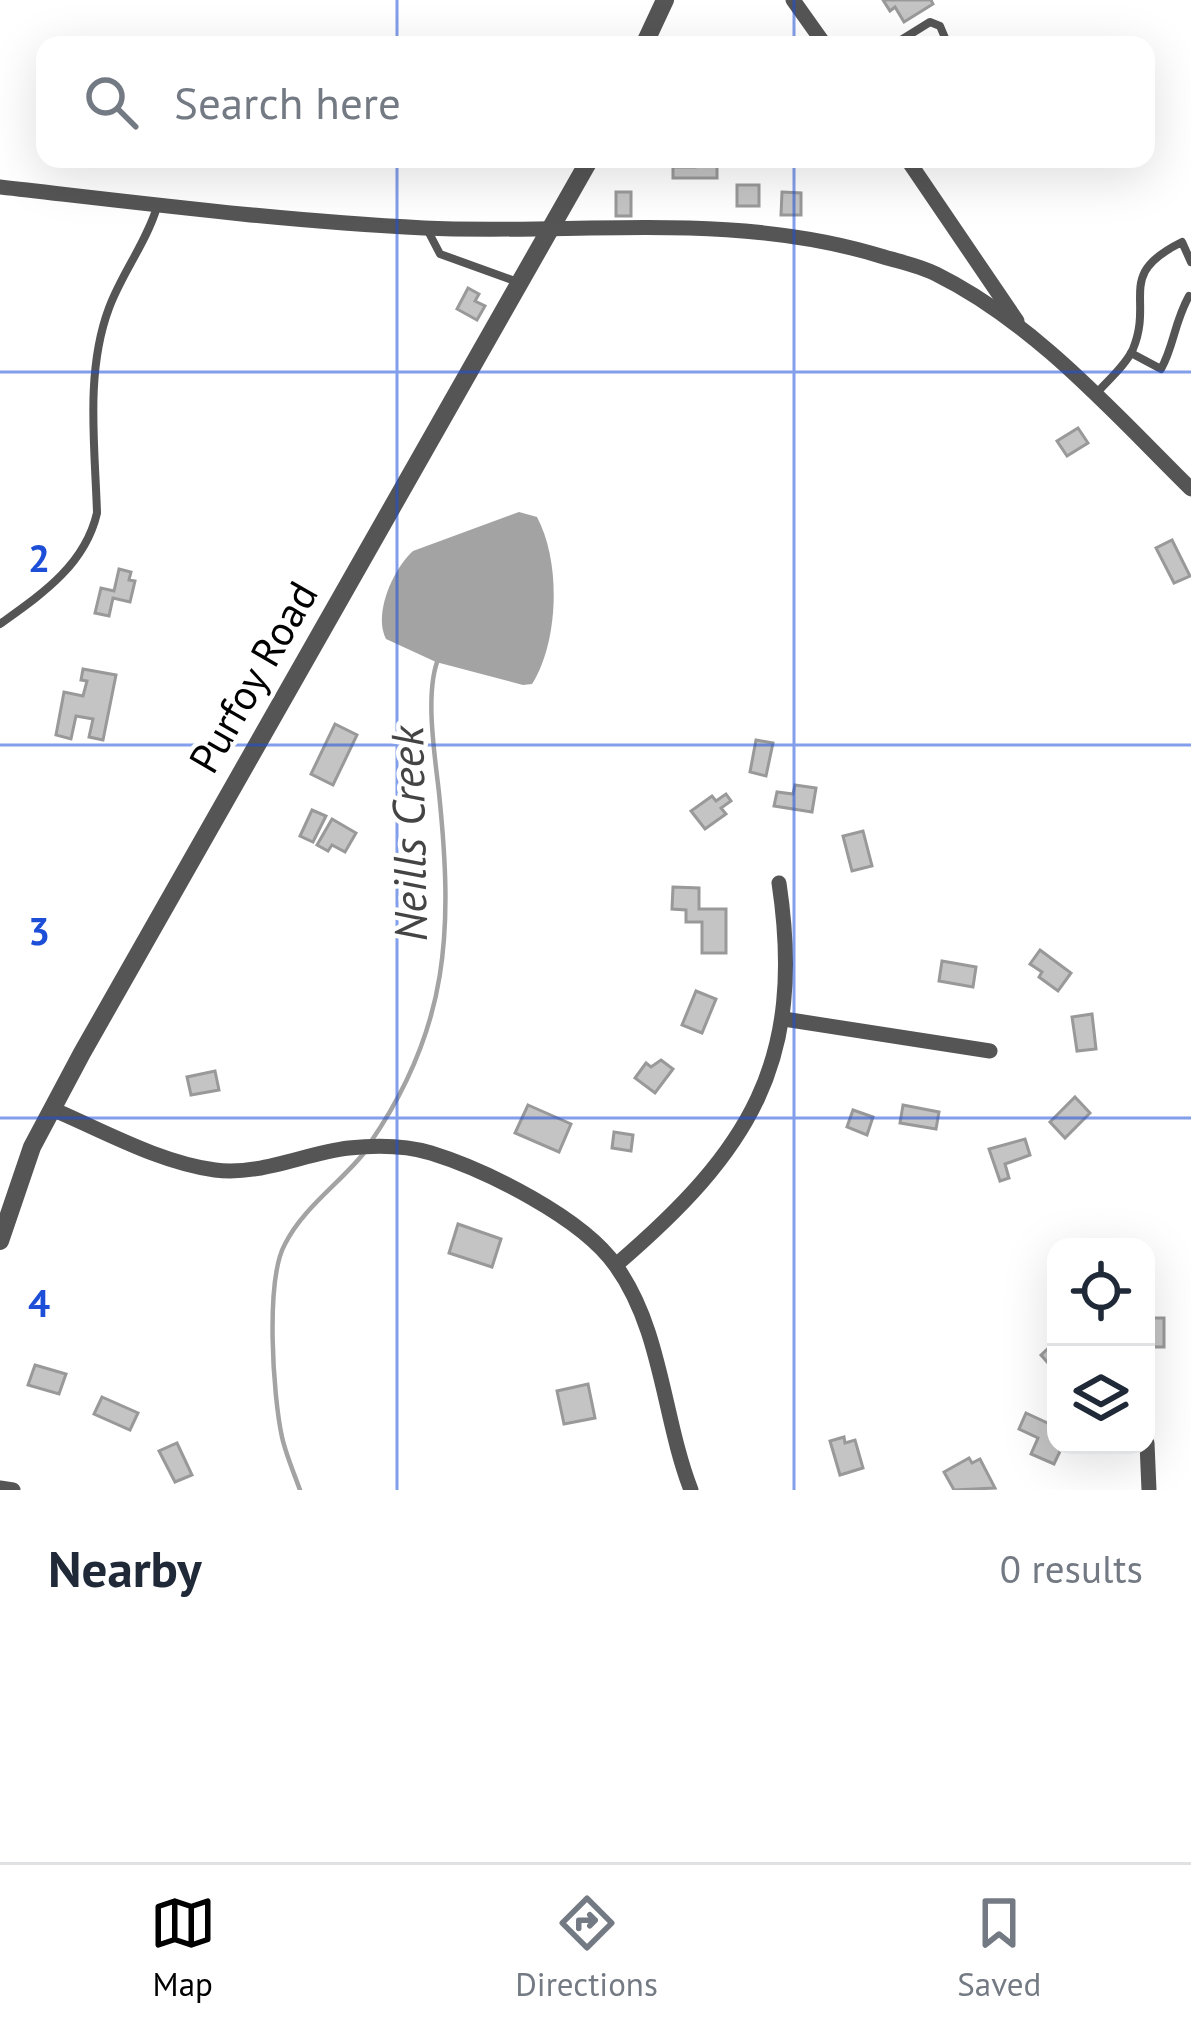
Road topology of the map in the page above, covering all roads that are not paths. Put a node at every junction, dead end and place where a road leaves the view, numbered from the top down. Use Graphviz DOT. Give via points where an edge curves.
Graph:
graph roads {
  1 [pos="665,0"];
  2 [pos="793,0"];
  3 [pos="648,36"];
  4 [pos="819,36"];
  5 [pos="907,36"];
  6 [pos="944,36"];
  7 [pos="585,168"];
  8 [pos="913,168"];
  9 [pos="0,187"];
  10 [pos="157,205"];
  11 [pos="427,228"];
  12 [pos="552,229"];
  13 [pos="1186,240"];
  14 [pos="1191,262"];
  15 [pos="521,283"];
  16 [pos="1189,296"];
  17 [pos="1022,328"];
  18 [pos="1131,353"];
  19 [pos="1095,395"];
  20 [pos="1191,489"];
  21 [pos="0,624"];
  22 [pos="779,883"];
  23 [pos="784,1019"];
  24 [pos="990,1051"];
  25 [pos="52,1109"];
  26 [pos="0,1241"];
  27 [pos="616,1265"];
  28 [pos="1148,1454"];
  29 [pos="0,1488"];
  30 [pos="13,1490"];
  31 [pos="692,1490"];
  32 [pos="1149,1490"];
  1 -- 3 [label="street"];
  2 -- 4 [label="street"];
  5 -- 6 [label="lane" via="930,22"];
  7 -- 12 [label="street, Purfoy Road"];
  8 -- 17 [label="street"];
  9 -- 10 [label="street"];
  10 -- 11 [label="street"];
  10 -- 21 [label="lane" via="110,305 95,358 91,538 72,566"];
  11 -- 12 [label="street"];
  11 -- 15 [label="lane" via="440,254"];
  12 -- 15 [label="street, Purfoy Road"];
  12 -- 17 [label="street" via="782,234 860,249 934,273"];
  13 -- 14 [label="lane"];
  13 -- 18 [label="lane" via="1148,265"];
  15 -- 25 [label="street, Purfoy Road"];
  16 -- 18 [label="lane" via="1161,369"];
  17 -- 19 [label="street"];
  18 -- 19 [label="lane"];
  19 -- 20 [label="street"];
  22 -- 23 [label="street"];
  23 -- 24 [label="street"];
  23 -- 27 [label="street" via="733,1145"];
  25 -- 26 [label="street, Purfoy Road"];
  25 -- 27 [label="street" via="218,1171 384,1145 427,1152 511,1189 577,1229"];
  27 -- 31 [label="street" via="645,1323"];
  28 -- 32 [label="street"];
  29 -- 30 [label="street"];
}
